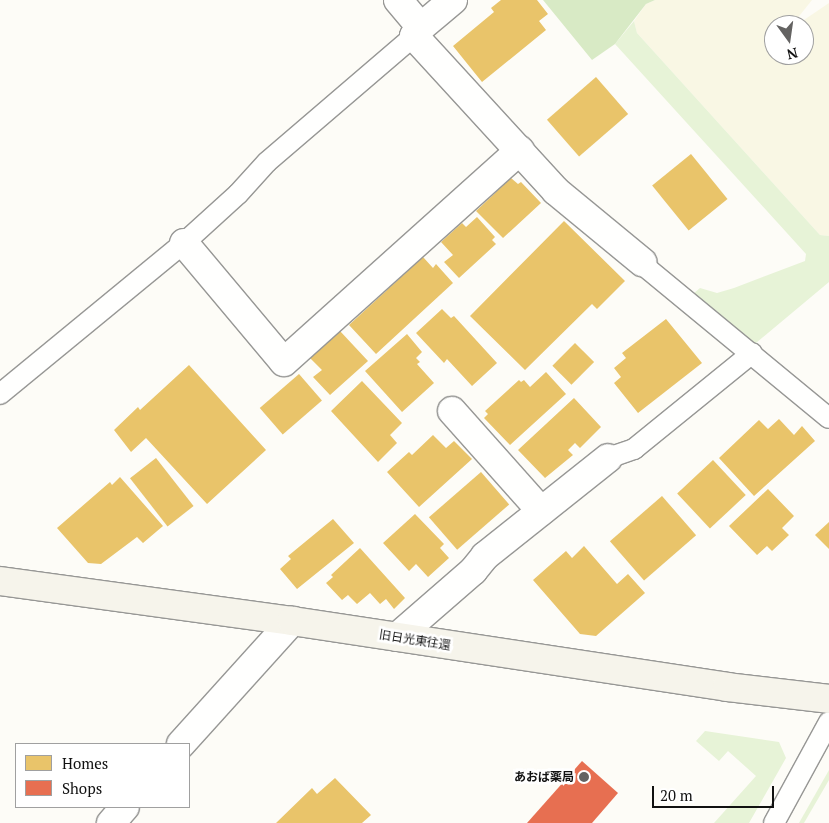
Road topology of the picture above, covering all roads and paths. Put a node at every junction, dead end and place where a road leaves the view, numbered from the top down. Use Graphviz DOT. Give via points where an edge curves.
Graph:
graph roads {
  1 [pos="398,0"];
  2 [pos="453,0"];
  3 [pos="418,31"];
  4 [pos="520,150"];
  5 [pos="184,243"];
  6 [pos="642,262"];
  7 [pos="752,353"];
  8 [pos="0,394"];
  9 [pos="452,411"];
  10 [pos="829,418"];
  11 [pos="608,458"];
  12 [pos="541,511"];
  13 [pos="0,581"];
  14 [pos="292,621"];
  15 [pos="397,637"];
  16 [pos="829,700"];
  17 [pos="829,722"];
  18 [pos="182,743"];
  19 [pos="124,808"];
  20 [pos="774,821"];
  21 [pos="111,823"];
  1 -- 3 [label="street"];
  2 -- 3 [label="street"];
  3 -- 4 [label="street"];
  3 -- 5 [label="lane" via="267,162 238,194"];
  4 -- 5 [label="street" via="284,362"];
  4 -- 6 [label="street" via="556,191"];
  5 -- 8 [label="lane"];
  6 -- 7 [label="lane"];
  7 -- 10 [label="lane"];
  7 -- 11 [label="lane" via="634,449"];
  9 -- 12 [label="street"];
  11 -- 12 [label="street"];
  12 -- 15 [label="street" via="485,556 473,571"];
  13 -- 14 [label="street, 旧日光東往還"];
  14 -- 15 [label="street, 旧日光東往還"];
  14 -- 18 [label="street"];
  15 -- 16 [label="street, 旧日光東往還"];
  17 -- 20 [label="lane"];
  19 -- 21 [label="street"];
}
